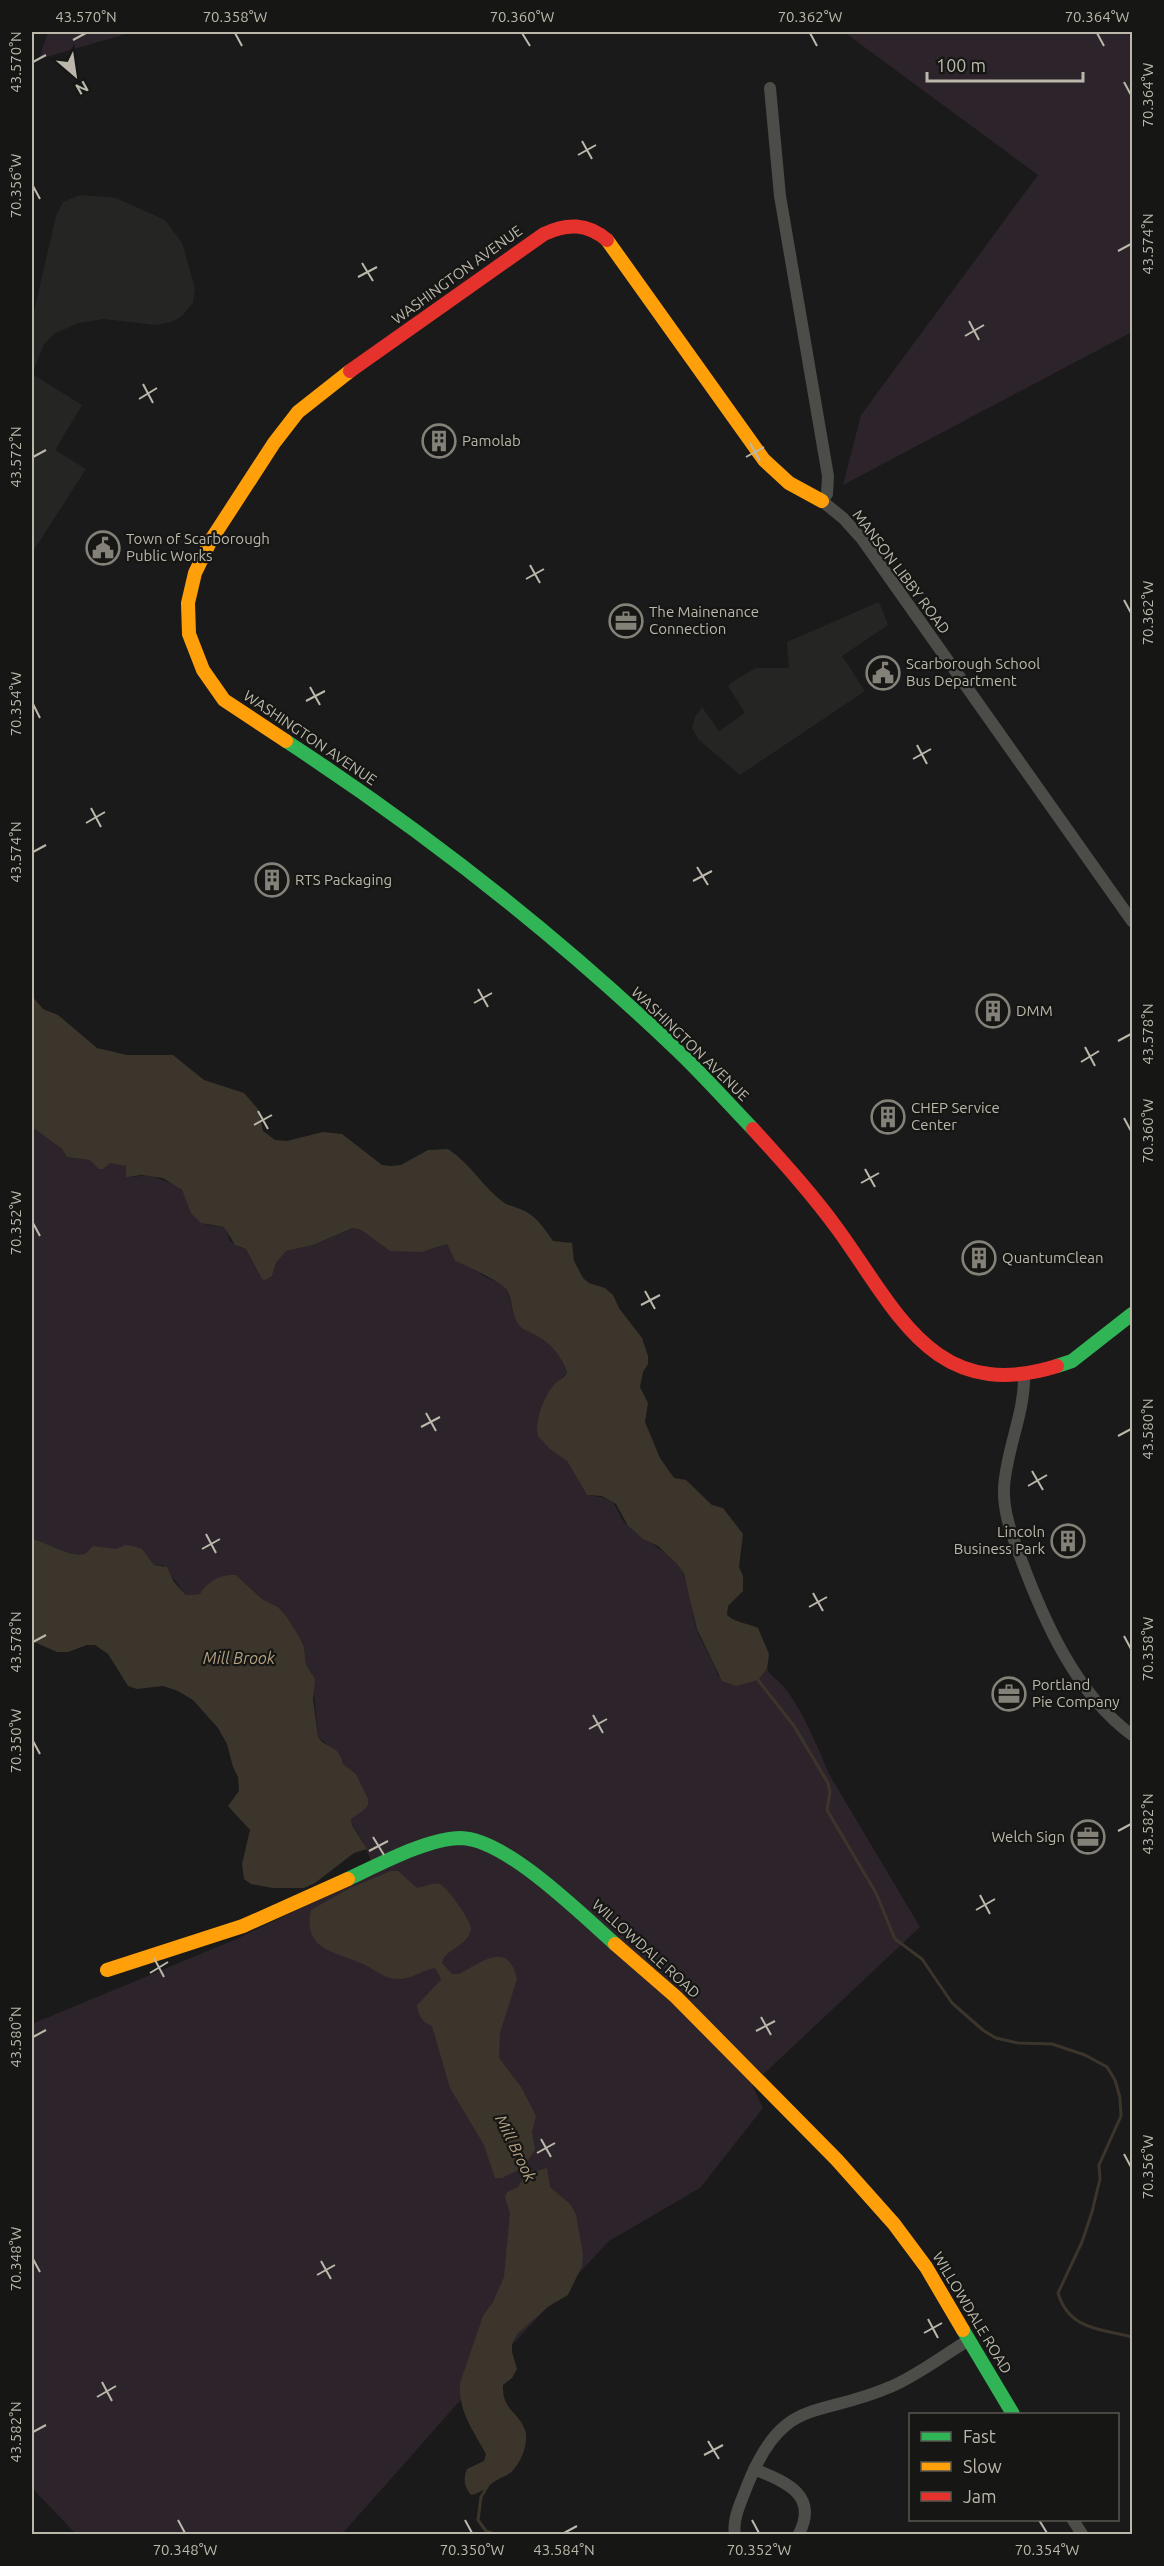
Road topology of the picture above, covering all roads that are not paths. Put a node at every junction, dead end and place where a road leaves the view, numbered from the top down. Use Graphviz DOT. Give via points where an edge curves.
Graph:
graph roads {
  1 [pos="770,88"];
  2 [pos="822,501"];
  3 [pos="1132,921"];
  4 [pos="1132,1314"];
  5 [pos="1023,1375"];
  6 [pos="1132,1735"];
  7 [pos="107,1970"];
  8 [pos="969,2340"];
  9 [pos="1012,2413"];
  10 [pos="754,2469"];
  11 [pos="1074,2521"];
  12 [pos="735,2535"];
  13 [pos="799,2535"];
  14 [pos="1082,2535"];
  1 -- 2 [label="street" via="780,196 828,476 829,488"];
  2 -- 3 [label="street, MANSON LIBBY ROAD" via="843,518 868,548"];
  2 -- 5 [label="street, WASHINGTON AVENUE" via="784,479 764,460 611,244 588,227 563,226 533,240 298,412 255,471 199,562 190,592 189,634 208,679 230,704 344,779 452,858 573,957 678,1052 798,1179 901,1322 920,1342 966,1368"];
  4 -- 5 [label="street, WASHINGTON AVENUE" via="1072,1361"];
  5 -- 6 [label="street" via="1024,1392 1004,1485 1007,1521 1038,1604 1058,1642 1101,1706"];
  7 -- 8 [label="street, WILLOWDALE ROAD" via="243,1926 435,1843 461,1838 491,1846 587,1917 755,2075 894,2224 926,2267"];
  8 -- 9 [label="street, WILLOWDALE ROAD"];
  8 -- 10 [label="street" via="891,2387 794,2419 773,2436"];
  10 -- 12 [label="street" via="738,2510"];
  10 -- 13 [label="street" via="786,2483 800,2496 806,2513"];
  11 -- 14 [label="street"];
}
